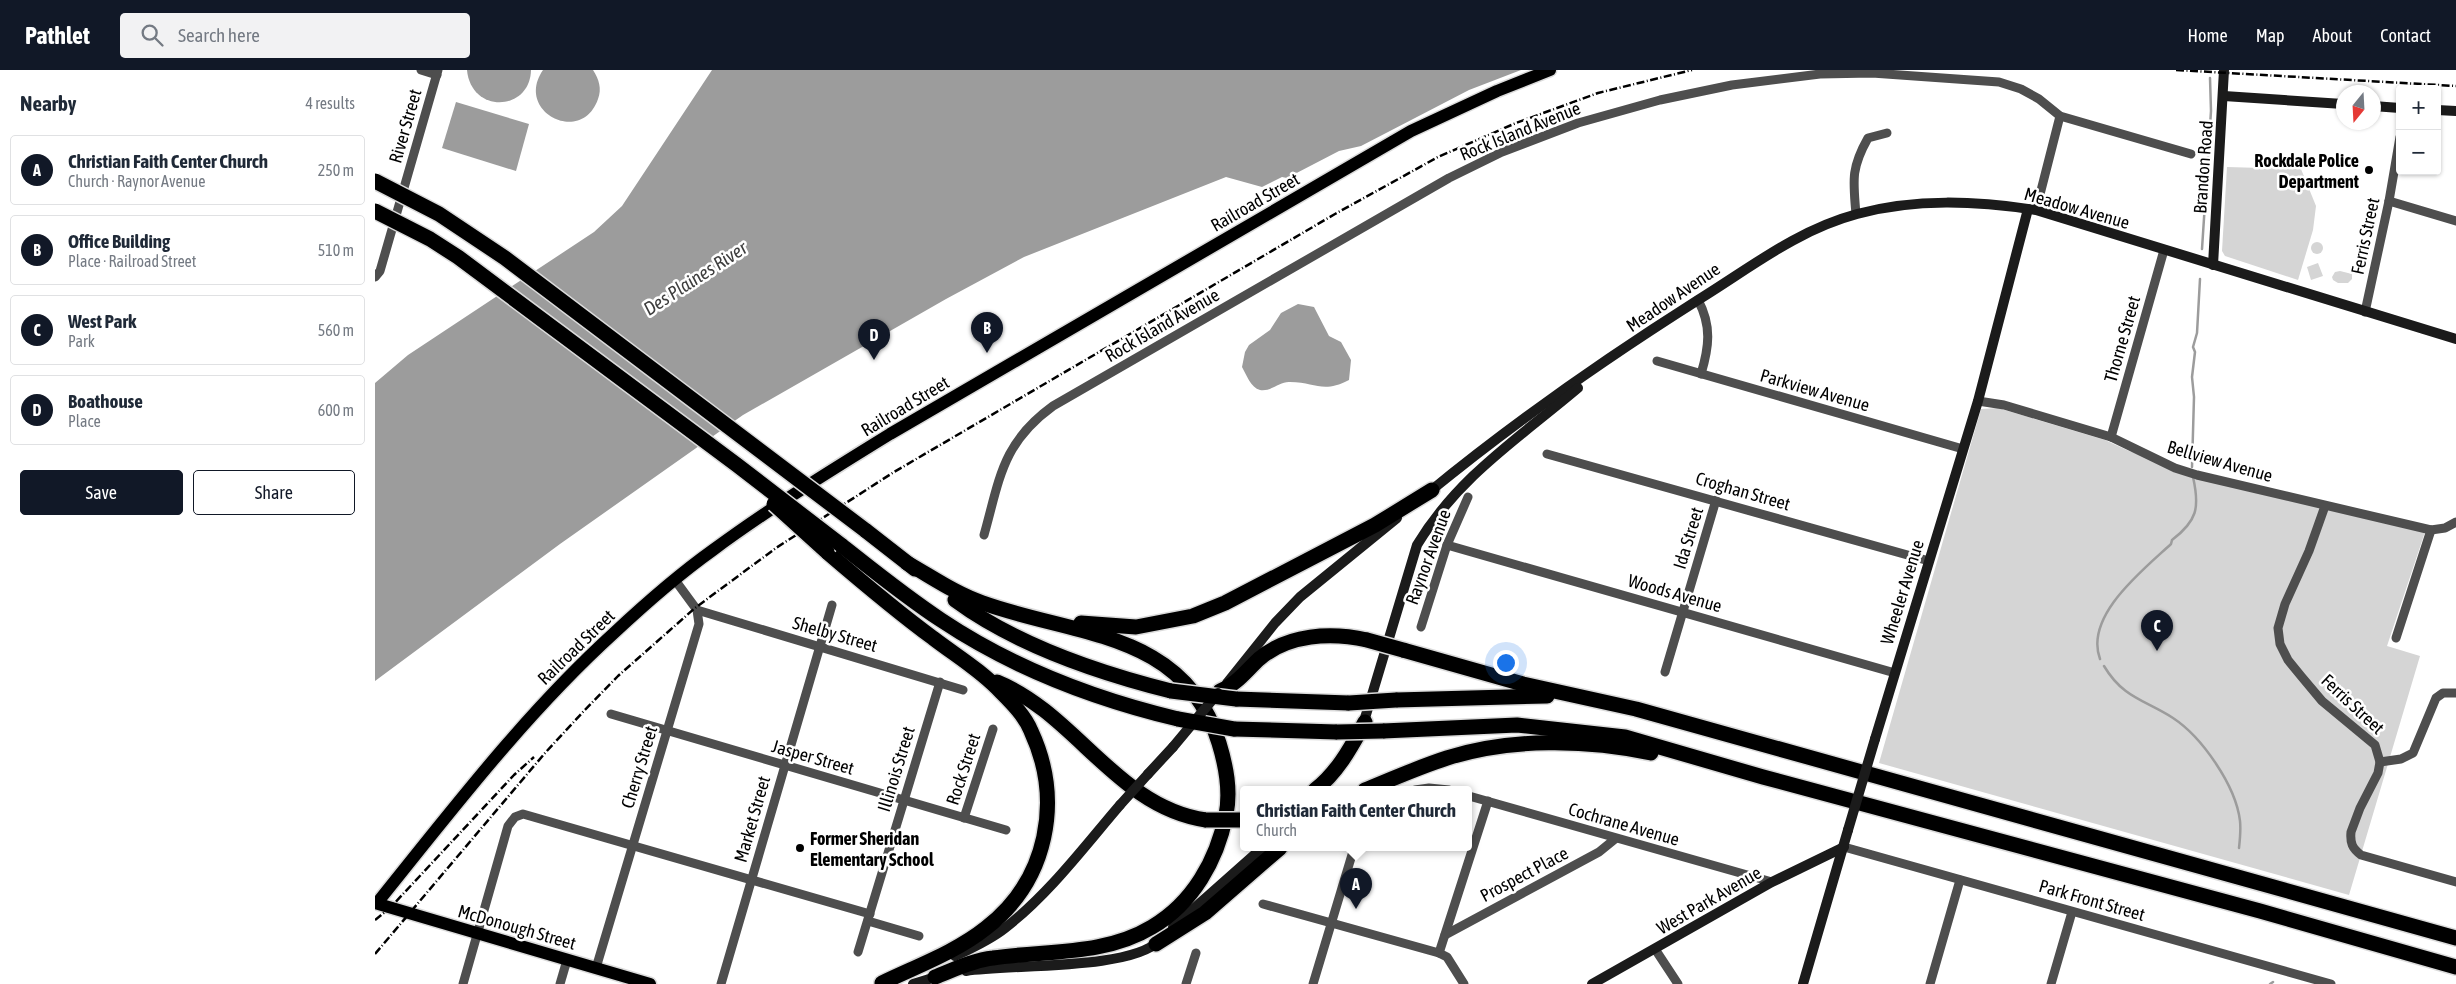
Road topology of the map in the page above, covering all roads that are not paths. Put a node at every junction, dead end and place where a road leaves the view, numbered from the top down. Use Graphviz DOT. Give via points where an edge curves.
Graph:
graph roads {
  1 [pos="421,70"];
  2 [pos="1550,70"];
  3 [pos="2224,70"];
  4 [pos="437,72"];
  5 [pos="2224,96"];
  6 [pos="2336,104"];
  7 [pos="2381,107"];
  8 [pos="2396,108"];
  9 [pos="2441,110"];
  10 [pos="2456,111"];
  11 [pos="2060,116"];
  12 [pos="1887,133"];
  13 [pos="2191,154"];
  14 [pos="2396,161"];
  15 [pos="375,180"];
  16 [pos="2389,202"];
  17 [pos="2032,209"];
  18 [pos="375,212"];
  19 [pos="1856,214"];
  20 [pos="2456,221"];
  21 [pos="2164,250"];
  22 [pos="2213,266"];
  23 [pos="375,276"];
  24 [pos="1698,300"];
  25 [pos="2365,312"];
  26 [pos="2456,338"];
  27 [pos="1623,350"];
  28 [pos="1657,362"];
  29 [pos="1701,374"];
  30 [pos="1978,401"];
  31 [pos="2111,437"];
  32 [pos="1963,449"];
  33 [pos="1547,454"];
  34 [pos="737,465"];
  35 [pos="1432,490"];
  36 [pos="1468,497"];
  37 [pos="1717,500"];
  38 [pos="2325,506"];
  39 [pos="2456,522"];
  40 [pos="2431,530"];
  41 [pos="984,535"];
  42 [pos="1447,545"];
  43 [pos="1929,561"];
  44 [pos="907,563"];
  45 [pos="675,580"];
  46 [pos="832,605"];
  47 [pos="697,610"];
  48 [pos="1683,613"];
  49 [pos="1016,614"];
  50 [pos="1421,627"];
  51 [pos="2395,638"];
  52 [pos="820,647"];
  53 [pos="1665,672"];
  54 [pos="1895,673"];
  55 [pos="982,676"];
  56 [pos="940,682"];
  57 [pos="963,690"];
  58 [pos="1220,691"];
  59 [pos="2456,693"];
  60 [pos="1573,696"];
  61 [pos="611,714"];
  62 [pos="1365,722"];
  63 [pos="993,729"];
  64 [pos="667,731"];
  65 [pos="2380,762"];
  66 [pos="785,766"];
  67 [pos="1763,777"];
  68 [pos="1320,786"];
  69 [pos="1327,786"];
  70 [pos="1375,786"];
  71 [pos="1472,797"];
  72 [pos="904,800"];
  73 [pos="1488,801"];
  74 [pos="964,818"];
  75 [pos="1240,820"];
  76 [pos="1005,830"];
  77 [pos="1615,839"];
  78 [pos="631,846"];
  79 [pos="1843,847"];
  80 [pos="1259,851"];
  81 [pos="1277,851"];
  82 [pos="1353,851"];
  83 [pos="1472,851"];
  84 [pos="1472,851"];
  85 [pos="751,879"];
  86 [pos="1959,880"];
  87 [pos="1772,882"];
  88 [pos="2456,882"];
  89 [pos="376,903"];
  90 [pos="1263,904"];
  91 [pos="2072,912"];
  92 [pos="869,918"];
  93 [pos="1331,924"];
  94 [pos="478,933"];
  95 [pos="1445,935"];
  96 [pos="919,936"];
  97 [pos="2456,938"];
  98 [pos="1156,944"];
  99 [pos="1655,949"];
  100 [pos="858,952"];
  101 [pos="1195,953"];
  102 [pos="1439,953"];
  103 [pos="567,960"];
  104 [pos="2456,967"];
  105 [pos="596,968"];
  106 [pos="935,977"];
  107 [pos="881,983"];
  108 [pos="463,984"];
  109 [pos="560,984"];
  110 [pos="650,984"];
  111 [pos="721,984"];
  112 [pos="913,984"];
  113 [pos="1186,984"];
  114 [pos="1313,984"];
  115 [pos="1464,984"];
  116 [pos="1593,984"];
  117 [pos="1678,984"];
  118 [pos="1803,984"];
  119 [pos="1930,984"];
  120 [pos="2051,984"];
  121 [pos="2331,984"];
  1 -- 4 [label="street"];
  2 -- 45 [label="main road, Railroad Street" via="1411,131 1073,328 825,474 712,550"];
  3 -- 5 [label="street, Brandon Road"];
  4 -- 23 [label="street, River Street" via="380,270"];
  5 -- 6 [label="street"];
  5 -- 22 [label="street, Brandon Road"];
  7 -- 8 [label="street"];
  9 -- 10 [label="street"];
  11 -- 13 [label="street, Rock Island Avenue"];
  11 -- 17 [label="street, Wheeler Avenue"];
  11 -- 41 [label="street, Rock Island Avenue" via="2039,99 1999,82 1872,73 1820,74 1660,100 1579,123 1502,152 1397,208 1053,406 1034,420 1014,444 1002,469"];
  12 -- 19 [label="street" via="1868,138 1856,160"];
  14 -- 16 [label="street, Ferris Street"];
  15 -- 44 [label="highway, bridge" via="439,214 505,258"];
  16 -- 20 [label="street"];
  16 -- 25 [label="street, Ferris Street"];
  17 -- 19 [label="street, Meadow Avenue" via="1947,201 1905,204"];
  17 -- 21 [label="street, Meadow Avenue"];
  17 -- 30 [label="street, Wheeler Avenue"];
  18 -- 34 [label="highway, bridge" via="429,239 458,258"];
  19 -- 24 [label="street, Meadow Avenue" via="1815,229 1773,250"];
  21 -- 22 [label="street, Meadow Avenue"];
  21 -- 31 [label="street, Thorne Street"];
  22 -- 25 [label="street, Meadow Avenue"];
  24 -- 27 [label="street, Meadow Avenue" via="1663,320"];
  24 -- 29 [label="street" via="1708,327 1709,348"];
  25 -- 26 [label="street, Meadow Avenue"];
  27 -- 35 [label="street"];
  27 -- 62 [label="street" via="1490,458 1432,519 1417,545"];
  28 -- 29 [label="street, Parkview Avenue"];
  29 -- 32 [label="street, Parkview Avenue"];
  30 -- 31 [label="street, Bellview Avenue" via="2004,405"];
  30 -- 32 [label="street, Wheeler Avenue"];
  31 -- 38 [label="street, Bellview Avenue" via="2175,468"];
  32 -- 43 [label="street, Wheeler Avenue"];
  33 -- 37 [label="street, Croghan Street"];
  34 -- 55 [label="highway, bridge" via="756,489 827,552 884,601"];
  34 -- 67 [label="highway, bridge" via="893,587 942,621 1033,672 1139,709 1234,729 1337,732 1517,726 1625,737"];
  35 -- 49 [label="highway" via="1375,525 1225,603 1193,616 1136,627"];
  35 -- 58 [label="street" via="1300,596"];
  36 -- 42 [label="street, Raynor Avenue"];
  37 -- 43 [label="street, Croghan Street"];
  37 -- 48 [label="street, Ida Street"];
  38 -- 40 [label="street, Bellview Avenue"];
  38 -- 65 [label="street, Ferris Street" via="2285,604 2278,628 2280,644 2288,660 2322,701 2375,745"];
  39 -- 40 [label="street, Bellview Avenue"];
  40 -- 51 [label="street"];
  42 -- 48 [label="street, Woods Avenue"];
  42 -- 50 [label="street, Raynor Avenue"];
  43 -- 54 [label="street, Wheeler Avenue"];
  44 -- 49 [label="highway" via="980,603"];
  44 -- 60 [label="highway, bridge" via="958,602 1007,630 1088,666 1171,691 1236,699 1349,703 1475,696"];
  45 -- 47 [label="street"];
  45 -- 89 [label="main road, Railroad Street" via="613,634 524,723"];
  46 -- 52 [label="street, Market Street"];
  47 -- 52 [label="street, Shelby Street"];
  47 -- 64 [label="street, Cherry Street" via="699,624"];
  48 -- 53 [label="street, Ida Street"];
  48 -- 54 [label="street, Woods Avenue"];
  49 -- 106 [label="highway" via="1128,644 1154,657 1181,679 1205,706 1225,762 1228,795 1221,837 1201,880 1179,905 1152,927 1128,939 1098,947 991,958"];
  52 -- 56 [label="street, Shelby Street"];
  52 -- 66 [label="street, Market Street"];
  54 -- 79 [label="street, Wheeler Avenue, bridge"];
  55 -- 75 [label="highway, bridge" via="1022,696 1063,726 1155,804 1184,816"];
  55 -- 107 [label="highway" via="999,690 1031,729 1045,770 1049,805 1044,839 1034,869 1020,894 997,919 954,948"];
  56 -- 57 [label="street, Shelby Street"];
  56 -- 72 [label="street, Illinois Street"];
  58 -- 60 [label="highway, bridge" via="1229,688 1261,658 1286,644 1324,635 1341,635"];
  58 -- 107 [label="street, bridge" via="1040,896 1003,929 935,966"];
  59 -- 65 [label="street" via="2443,693 2436,698 2413,753 2401,759"];
  60 -- 97 [label="highway" via="1637,709"];
  61 -- 64 [label="street, Jasper Street"];
  62 -- 68 [label="highway" via="1342,761"];
  62 -- 69 [label="street" via="1346,761"];
  63 -- 74 [label="street, Rock Street"];
  64 -- 66 [label="street, Jasper Street"];
  64 -- 78 [label="street, Cherry Street"];
  65 -- 88 [label="street, Ferris Street" via="2351,832 2352,846 2361,855"];
  66 -- 72 [label="street, Jasper Street"];
  66 -- 85 [label="street, Market Street"];
  67 -- 70 [label="highway" via="1641,751 1588,745 1533,744 1447,758"];
  67 -- 104 [label="highway"];
  71 -- 73 [label="street, Cochrane Avenue"];
  72 -- 74 [label="street, Jasper Street"];
  72 -- 92 [label="street, Illinois Street"];
  73 -- 77 [label="street, Cochrane Avenue"];
  73 -- 84 [label="street"];
  74 -- 76 [label="street, Jasper Street"];
  77 -- 87 [label="street, Cochrane Avenue"];
  77 -- 95 [label="street, Prospect Place" via="1599,852"];
  78 -- 85 [label="street"];
  78 -- 94 [label="street" via="523,814 515,817 508,826"];
  78 -- 105 [label="street, Cherry Street"];
  79 -- 86 [label="street, Park Front Street"];
  79 -- 87 [label="street, West Park Avenue"];
  79 -- 118 [label="street, Wheeler Avenue"];
  80 -- 98 [label="street"];
  81 -- 98 [label="highway" via="1205,913"];
  82 -- 93 [label="street"];
  83 -- 95 [label="street"];
  85 -- 92 [label="street"];
  85 -- 111 [label="street, Market Street"];
  86 -- 91 [label="street, Park Front Street"];
  86 -- 119 [label="street"];
  87 -- 99 [label="street, West Park Avenue"];
  89 -- 94 [label="main road, McDonough Street"];
  90 -- 93 [label="street"];
  91 -- 120 [label="street"];
  91 -- 121 [label="street, Park Front Street"];
  92 -- 96 [label="street"];
  92 -- 100 [label="street, Illinois Street"];
  93 -- 102 [label="street"];
  93 -- 114 [label="street"];
  94 -- 103 [label="main road, McDonough Street"];
  94 -- 108 [label="street"];
  95 -- 102 [label="street"];
  98 -- 106 [label="street" via="1099,961 994,966"];
  99 -- 116 [label="street, West Park Avenue"];
  99 -- 117 [label="street"];
  101 -- 113 [label="street"];
  102 -- 115 [label="street" via="1447,957"];
  103 -- 105 [label="main road, McDonough Street"];
  103 -- 109 [label="street"];
  105 -- 110 [label="main road, McDonough Street"];
  106 -- 112 [label="street"];
}
